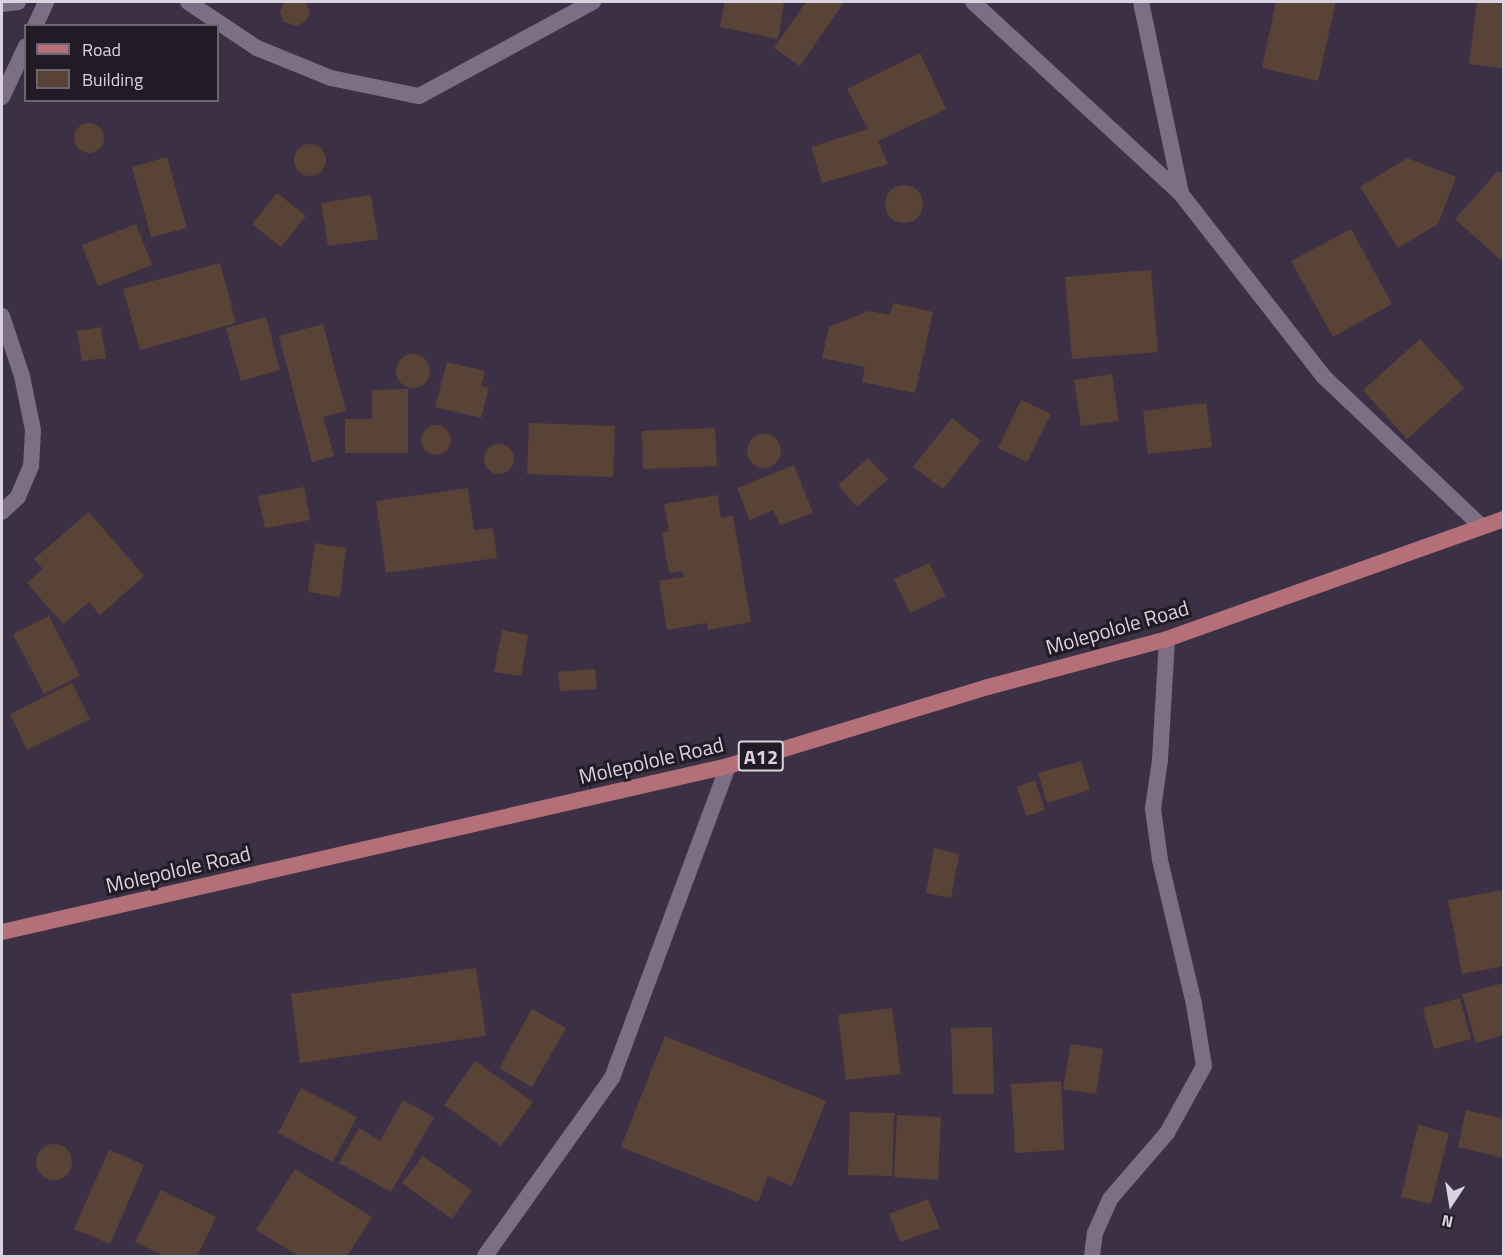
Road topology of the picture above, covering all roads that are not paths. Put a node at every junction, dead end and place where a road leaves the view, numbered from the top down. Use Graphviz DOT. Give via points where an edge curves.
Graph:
graph roads {
  1 [pos="18,2"];
  2 [pos="46,2"];
  3 [pos="188,2"];
  4 [pos="593,2"];
  5 [pos="973,2"];
  6 [pos="1141,2"];
  7 [pos="2,4"];
  8 [pos="36,24"];
  9 [pos="24,50"];
  10 [pos="2,97"];
  11 [pos="1181,194"];
  12 [pos="2,316"];
  13 [pos="2,512"];
  14 [pos="1503,519"];
  15 [pos="1482,527"];
  16 [pos="1167,639"];
  17 [pos="728,766"];
  18 [pos="2,932"];
  19 [pos="485,1257"];
  20 [pos="1092,1257"];
  1 -- 7 [label="street"];
  2 -- 8 [label="street"];
  3 -- 4 [label="street" via="256,48 331,78 419,96"];
  5 -- 11 [label="street"];
  6 -- 11 [label="street"];
  9 -- 10 [label="street"];
  11 -- 15 [label="street" via="1323,376"];
  12 -- 13 [label="street" via="22,376 33,430 31,466 18,497"];
  14 -- 15 [label="main road, Molepolole Road / A12"];
  15 -- 16 [label="main road, Molepolole Road / A12"];
  16 -- 17 [label="main road, Molepolole Road / A12" via="988,687"];
  16 -- 20 [label="street" via="1153,809 1160,860 1194,1004 1204,1066 1167,1132 1110,1199 1095,1233"];
  17 -- 18 [label="main road, Molepolole Road / A12"];
  17 -- 19 [label="street" via="612,1078"];
}
